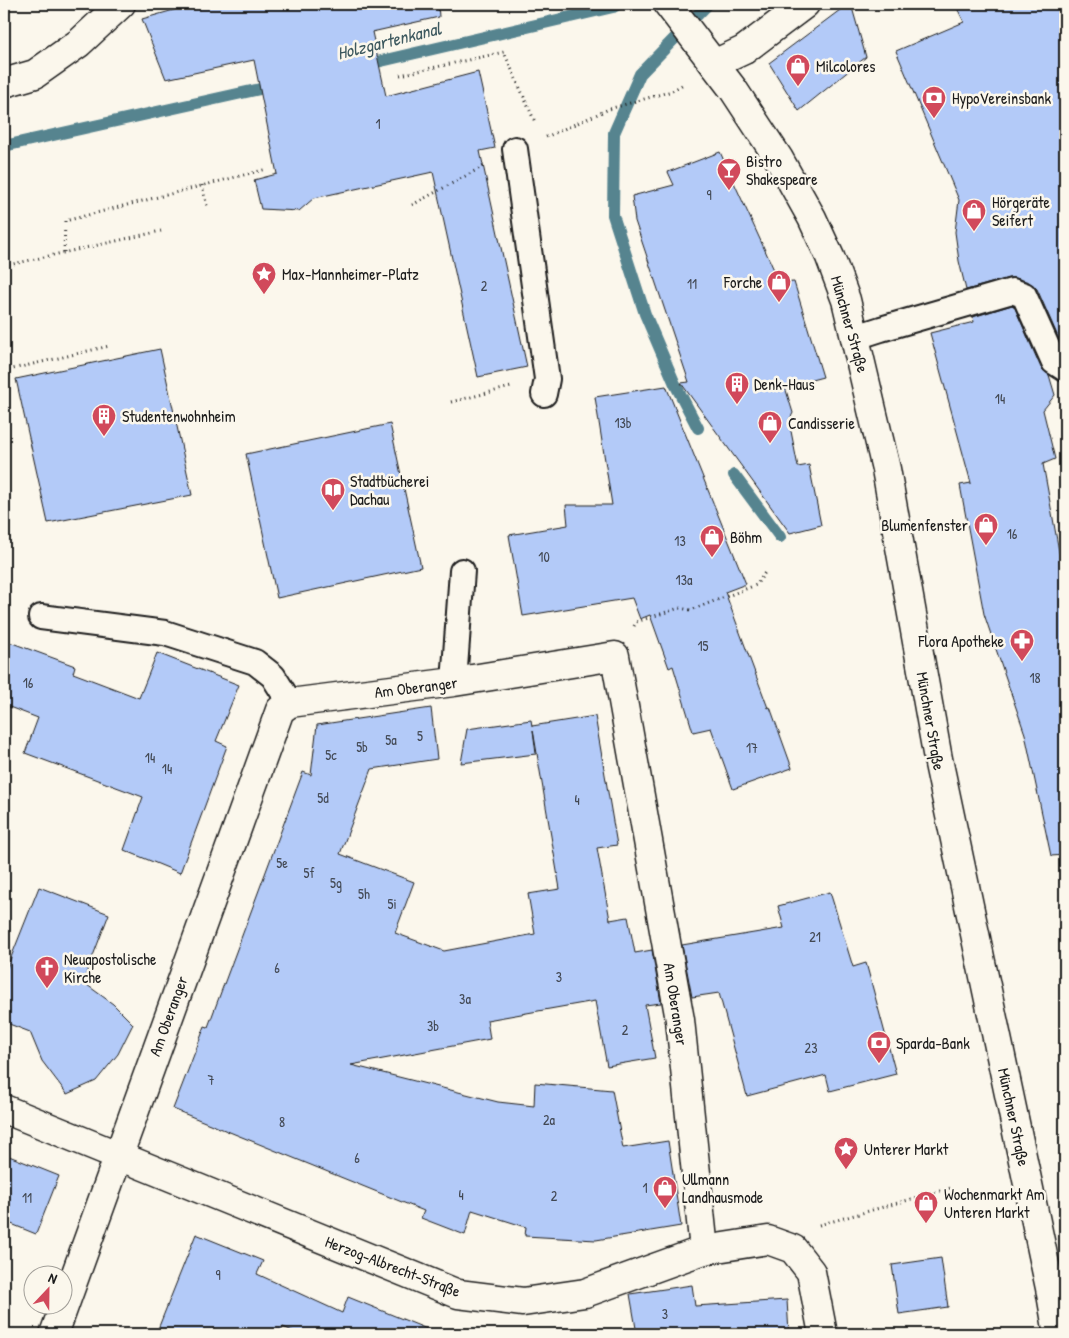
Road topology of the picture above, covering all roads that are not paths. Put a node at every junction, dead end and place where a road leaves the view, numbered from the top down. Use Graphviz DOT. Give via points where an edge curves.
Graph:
graph roads {
  1 [pos="121,4"];
  2 [pos="668,4"];
  3 [pos="805,4"];
  4 [pos="714,64"];
  5 [pos="4,82"];
  6 [pos="515,149"];
  7 [pos="856,337"];
  8 [pos="1065,369"];
  9 [pos="546,386"];
  10 [pos="462,571"];
  11 [pos="41,618"];
  12 [pos="454,682"];
  13 [pos="290,703"];
  14 [pos="4,1109"];
  15 [pos="117,1156"];
  16 [pos="704,1250"];
  17 [pos="1058,1286"];
  18 [pos="54,1334"];
  19 [pos="823,1334"];
  20 [pos="1058,1334"];
  1 -- 5 [label="street" via="79,43 35,74"];
  2 -- 4 [label="street, Münchner Straße"];
  3 -- 4 [label="street" via="744,50"];
  4 -- 7 [label="street, Münchner Straße" via="779,159 812,218 846,300"];
  6 -- 9 [label="lane"];
  7 -- 8 [label="lane" via="1012,291 1024,295 1054,362"];
  7 -- 17 [label="street, Münchner Straße" via="886,469 938,759"];
  10 -- 12 [label="lane"];
  11 -- 13 [label="lane" via="165,633 255,662 273,676"];
  12 -- 13 [label="street, Am Oberanger"];
  12 -- 16 [label="street, Am Oberanger" via="615,656 680,1020"];
  13 -- 15 [label="street, Am Oberanger" via="280,710"];
  14 -- 15 [label="street, Herzog-Albrecht-Straße"];
  15 -- 16 [label="street, Herzog-Albrecht-Straße" via="458,1294 523,1302 585,1293"];
  15 -- 18 [label="street, Am Oberanger"];
  16 -- 19 [label="street, Herzog-Albrecht-Straße" via="768,1240 793,1249 810,1272"];
  17 -- 20 [label="street, Münchner Straße"];
}
